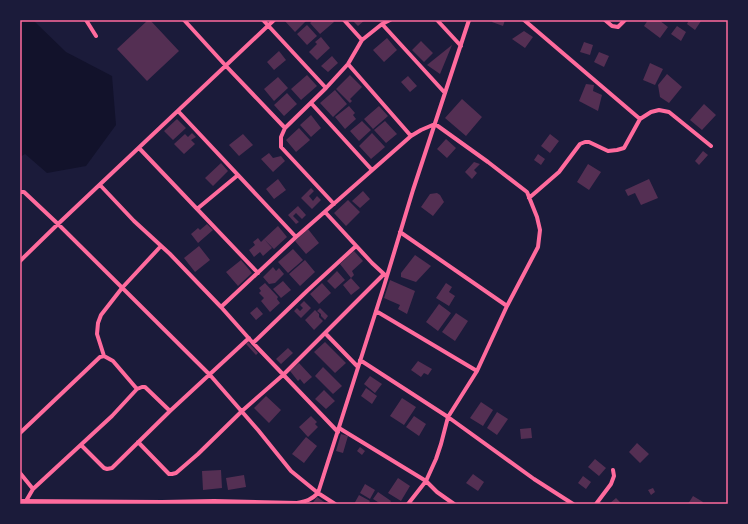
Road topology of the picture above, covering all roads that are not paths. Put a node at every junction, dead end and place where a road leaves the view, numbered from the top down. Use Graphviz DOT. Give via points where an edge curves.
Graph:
graph roads {
  1 [pos="86,20"];
  2 [pos="184,20"];
  3 [pos="263,20"];
  4 [pos="274,20"];
  5 [pos="344,20"];
  6 [pos="390,20"];
  7 [pos="437,20"];
  8 [pos="469,20"];
  9 [pos="524,20"];
  10 [pos="605,20"];
  11 [pos="625,20"];
  12 [pos="382,24"];
  13 [pos="268,26"];
  14 [pos="96,36"];
  15 [pos="362,40"];
  16 [pos="461,46"];
  17 [pos="348,64"];
  18 [pos="226,66"];
  19 [pos="326,88"];
  20 [pos="445,93"];
  21 [pos="311,102"];
  22 [pos="178,111"];
  23 [pos="640,119"];
  24 [pos="435,124"];
  25 [pos="285,128"];
  26 [pos="411,136"];
  27 [pos="711,146"];
  28 [pos="139,148"];
  29 [pos="372,170"];
  30 [pos="238,176"];
  31 [pos="100,185"];
  32 [pos="20,192"];
  33 [pos="529,198"];
  34 [pos="334,204"];
  35 [pos="197,209"];
  36 [pos="325,212"];
  37 [pos="58,224"];
  38 [pos="400,232"];
  39 [pos="296,237"];
  40 [pos="161,246"];
  41 [pos="356,246"];
  42 [pos="20,262"];
  43 [pos="258,273"];
  44 [pos="385,275"];
  45 [pos="122,288"];
  46 [pos="507,306"];
  47 [pos="222,307"];
  48 [pos="376,311"];
  49 [pos="325,333"];
  50 [pos="249,338"];
  51 [pos="253,343"];
  52 [pos="104,356"];
  53 [pos="360,360"];
  54 [pos="358,366"];
  55 [pos="477,371"];
  56 [pos="210,375"];
  57 [pos="283,375"];
  58 [pos="137,389"];
  59 [pos="242,410"];
  60 [pos="170,411"];
  61 [pos="448,417"];
  62 [pos="338,430"];
  63 [pos="20,433"];
  64 [pos="138,442"];
  65 [pos="81,445"];
  66 [pos="613,470"];
  67 [pos="20,473"];
  68 [pos="426,481"];
  69 [pos="34,489"];
  70 [pos="318,493"];
  71 [pos="20,501"];
  72 [pos="26,501"];
  73 [pos="42,503"];
  74 [pos="103,503"];
  75 [pos="163,503"];
  76 [pos="238,503"];
  77 [pos="308,503"];
  78 [pos="335,504"];
  79 [pos="408,504"];
  80 [pos="454,504"];
  81 [pos="573,504"];
  82 [pos="596,504"];
  1 -- 14 [label="street"];
  2 -- 18 [label="street"];
  3 -- 13 [label="street"];
  4 -- 13 [label="street"];
  5 -- 15 [label="street"];
  6 -- 12 [label="street"];
  7 -- 16 [label="street"];
  8 -- 16 [label="street"];
  9 -- 23 [label="street"];
  10 -- 11 [label="street" via="618,27"];
  12 -- 15 [label="street"];
  12 -- 20 [label="street"];
  13 -- 18 [label="street"];
  13 -- 19 [label="street"];
  15 -- 17 [label="street"];
  16 -- 20 [label="street"];
  17 -- 19 [label="street"];
  17 -- 26 [label="street"];
  18 -- 22 [label="street"];
  18 -- 25 [label="street"];
  19 -- 21 [label="street"];
  20 -- 24 [label="street"];
  21 -- 25 [label="street"];
  21 -- 29 [label="street"];
  22 -- 28 [label="street"];
  22 -- 30 [label="street"];
  23 -- 27 [label="street" via="659,110 669,112"];
  23 -- 33 [label="street" via="624,148 608,151 589,142 580,144 559,172"];
  24 -- 26 [label="street"];
  24 -- 33 [label="street" via="527,192"];
  24 -- 38 [label="street"];
  25 -- 34 [label="street" via="281,137 281,147"];
  26 -- 29 [label="street"];
  28 -- 31 [label="street"];
  28 -- 35 [label="street"];
  29 -- 34 [label="street"];
  30 -- 35 [label="street"];
  30 -- 39 [label="street"];
  31 -- 37 [label="street"];
  31 -- 40 [label="street"];
  32 -- 37 [label="street" via="24,192"];
  33 -- 46 [label="street" via="540,230 538,247"];
  34 -- 36 [label="street"];
  35 -- 43 [label="street"];
  36 -- 39 [label="street"];
  36 -- 41 [label="street"];
  37 -- 42 [label="street"];
  37 -- 45 [label="street"];
  38 -- 44 [label="street"];
  38 -- 46 [label="street"];
  39 -- 43 [label="street"];
  40 -- 45 [label="street"];
  40 -- 47 [label="street"];
  41 -- 44 [label="street"];
  41 -- 51 [label="street"];
  43 -- 47 [label="street"];
  44 -- 48 [label="street"];
  44 -- 49 [label="street"];
  45 -- 52 [label="street" via="101,315 98,323 97,334"];
  45 -- 56 [label="street"];
  46 -- 55 [label="street"];
  47 -- 50 [label="street"];
  48 -- 53 [label="street"];
  48 -- 55 [label="street"];
  49 -- 54 [label="street"];
  49 -- 57 [label="street"];
  50 -- 51 [label="street"];
  50 -- 56 [label="street"];
  51 -- 57 [label="street"];
  52 -- 58 [label="street" via="113,361"];
  52 -- 63 [label="street"];
  53 -- 54 [label="street"];
  53 -- 61 [label="street"];
  54 -- 62 [label="street"];
  55 -- 61 [label="street"];
  56 -- 59 [label="street"];
  56 -- 60 [label="street"];
  57 -- 59 [label="street"];
  57 -- 62 [label="street"];
  58 -- 60 [label="street" via="145,387"];
  58 -- 65 [label="street"];
  59 -- 64 [label="street" via="176,473 169,474"];
  59 -- 70 [label="street" via="291,471"];
  60 -- 64 [label="street"];
  61 -- 68 [label="street" via="442,444"];
  61 -- 81 [label="street"];
  62 -- 68 [label="street"];
  62 -- 70 [label="street"];
  64 -- 65 [label="street" via="112,468 107,469"];
  65 -- 69 [label="street"];
  66 -- 82 [label="street" via="612,484"];
  67 -- 69 [label="street"];
  68 -- 79 [label="street"];
  68 -- 80 [label="street"];
  69 -- 72 [label="street"];
  70 -- 77 [label="street"];
  70 -- 78 [label="street"];
  71 -- 72 [label="street"];
  72 -- 73 [label="street"];
  73 -- 74 [label="street"];
  74 -- 75 [label="street"];
  75 -- 76 [label="street"];
  76 -- 77 [label="street"];
}
